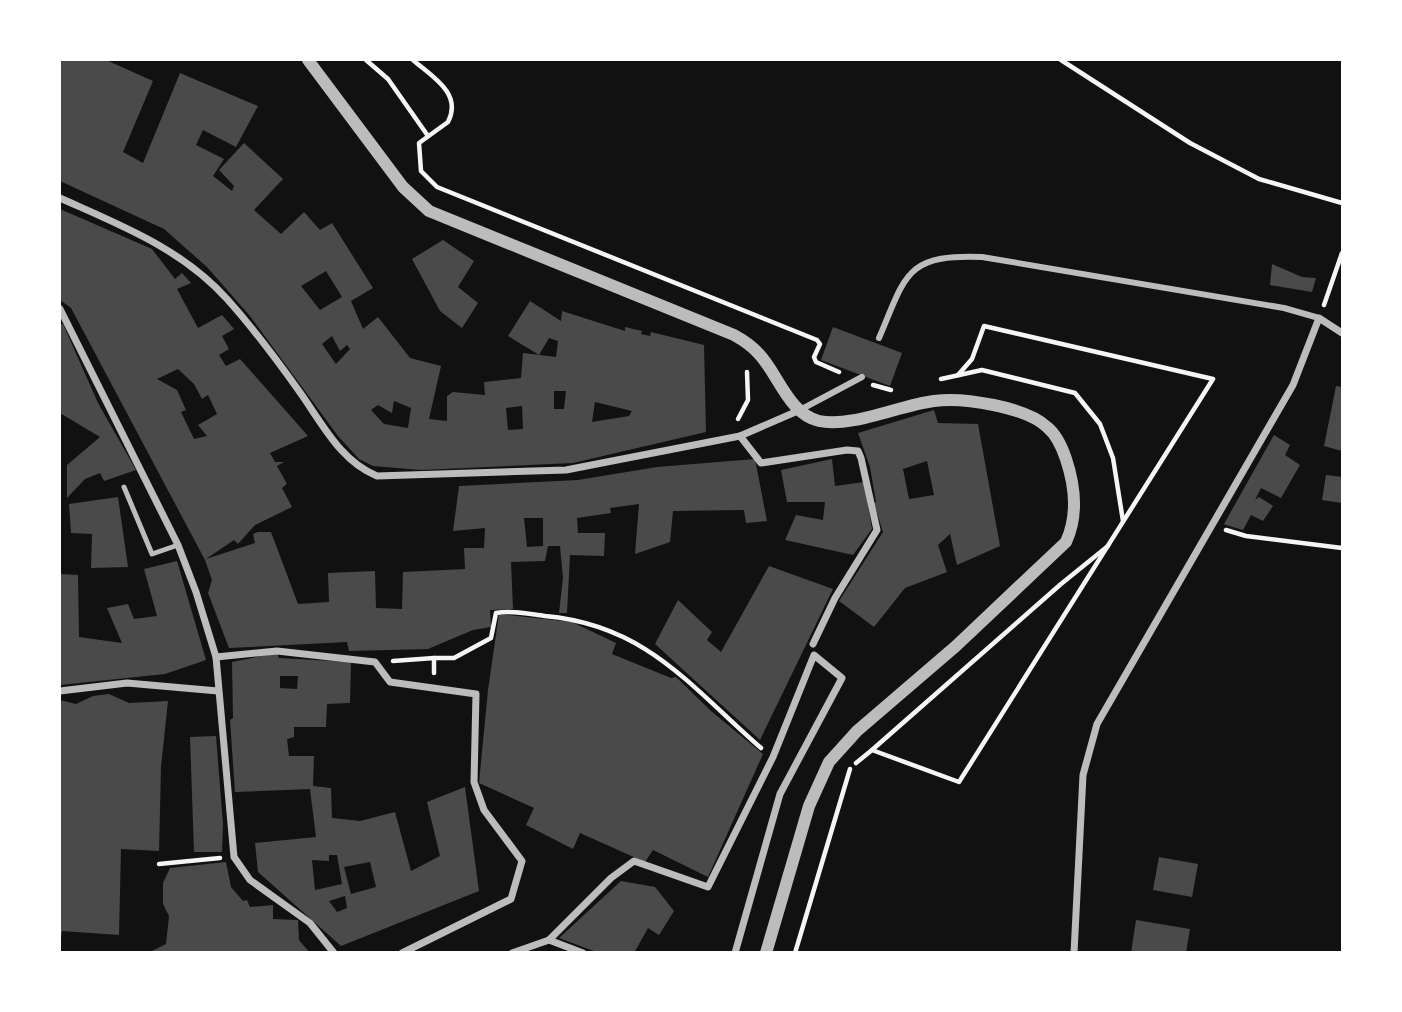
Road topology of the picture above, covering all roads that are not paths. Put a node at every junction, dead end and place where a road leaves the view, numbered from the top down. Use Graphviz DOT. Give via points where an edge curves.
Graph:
graph roads {
  1 [pos="309,60"];
  2 [pos="60,198"];
  3 [pos="60,309"];
  4 [pos="1319,318"];
  5 [pos="1342,332"];
  6 [pos="879,338"];
  7 [pos="862,377"];
  8 [pos="800,410"];
  9 [pos="740,436"];
  10 [pos="124,487"];
  11 [pos="178,545"];
  12 [pos="813,644"];
  13 [pos="814,655"];
  14 [pos="216,657"];
  15 [pos="60,691"];
  16 [pos="218,691"];
  17 [pos="549,940"];
  18 [pos="334,953"];
  19 [pos="402,953"];
  20 [pos="512,953"];
  21 [pos="583,953"];
  22 [pos="735,953"];
  23 [pos="766,953"];
  24 [pos="1074,953"];
  1 -- 8 [label="street" via="394,176 429,211 734,335 759,354"];
  2 -- 9 [label="street" via="153,240 226,297 340,449 357,467 377,477 566,470"];
  3 -- 11 [label="street"];
  4 -- 5 [label="street"];
  4 -- 6 [label="street" via="1284,308 982,257 948,256 906,276"];
  4 -- 24 [label="street" via="1303,366 1097,724 1083,775"];
  7 -- 8 [label="street"];
  8 -- 9 [label="street"];
  8 -- 23 [label="street" via="817,420 842,421 954,400 1017,412 1046,425 1057,438 1070,470 1074,502 1072,529 1056,554 829,762 809,806"];
  9 -- 12 [label="street" via="761,463 847,450 858,452 861,458 877,530"];
  10 -- 11 [label="lane" via="152,554"];
  11 -- 14 [label="street"];
  12 -- 13 [label="street"];
  13 -- 17 [label="street" via="773,757 708,887 634,861"];
  13 -- 22 [label="street" via="842,678 780,794"];
  14 -- 16 [label="street"];
  14 -- 19 [label="street" via="276,651 375,662 390,682 476,694 474,782 484,810 522,861 511,899"];
  15 -- 16 [label="street" via="127,683"];
  16 -- 18 [label="street" via="234,857 250,880 310,923"];
  17 -- 20 [label="street"];
  17 -- 21 [label="street"];
}
